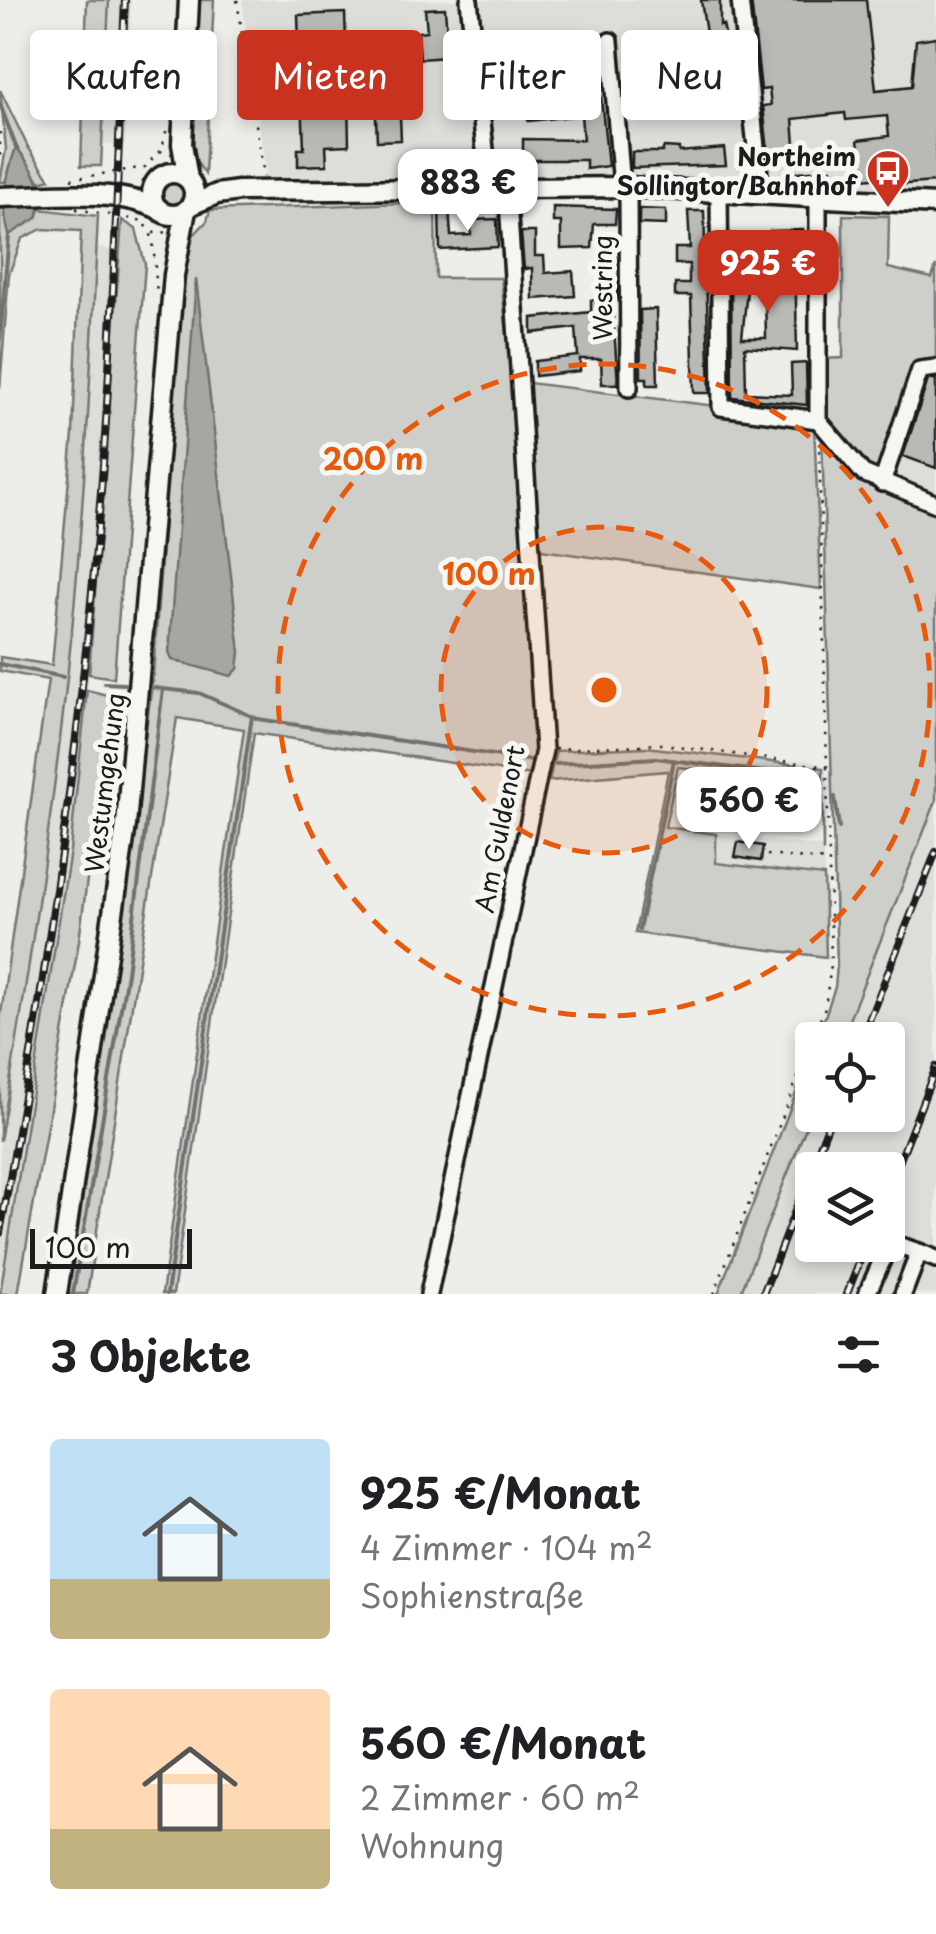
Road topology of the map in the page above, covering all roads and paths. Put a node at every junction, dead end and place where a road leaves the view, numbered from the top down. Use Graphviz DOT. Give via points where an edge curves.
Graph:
graph roads {
  1 [pos="189,0"];
  2 [pos="237,0"];
  3 [pos="469,0"];
  4 [pos="740,0"];
  5 [pos="187,30"];
  6 [pos="610,41"];
  7 [pos="181,120"];
  8 [pos="182,120"];
  9 [pos="0,132"];
  10 [pos="160,151"];
  11 [pos="0,158"];
  12 [pos="158,179"];
  13 [pos="68,180"];
  14 [pos="189,180"];
  15 [pos="498,187"];
  16 [pos="625,187"];
  17 [pos="719,190"];
  18 [pos="266,191"];
  19 [pos="240,192"];
  20 [pos="761,192"];
  21 [pos="97,196"];
  22 [pos="2,197"];
  23 [pos="818,197"];
  24 [pos="936,204"];
  25 [pos="71,208"];
  26 [pos="189,208"];
  27 [pos="160,210"];
  28 [pos="151,233"];
  29 [pos="174,275"];
  30 [pos="936,368"];
  31 [pos="628,388"];
  32 [pos="818,420"];
  33 [pos="882,483"];
  34 [pos="936,504"];
  35 [pos="544,750"];
  36 [pos="827,766"];
  37 [pos="767,854"];
  38 [pos="828,862"];
  39 [pos="919,1252"];
  40 [pos="936,1259"];
  41 [pos="57,1294"];
  42 [pos="429,1294"];
  43 [pos="714,1294"];
  44 [pos="867,1294"];
  45 [pos="903,1294"];
  1 -- 5 [label="main road"];
  2 -- 18 [label="path"];
  3 -- 15 [label="street, Am Guldenort"];
  4 -- 20 [label="street"];
  6 -- 16 [label="street, Westring"];
  7 -- 12 [label="main road"];
  8 -- 14 [label="main road"];
  9 -- 11 [label="path"];
  10 -- 13 [label="path" via="134,172"];
  12 -- 14 [label="main road" via="176,172"];
  12 -- 21 [label="main road"];
  12 -- 27 [label="main road" via="152,197"];
  14 -- 19 [label="main road"];
  14 -- 26 [label="main road"];
  15 -- 16 [label="main road"];
  15 -- 18 [label="main road"];
  15 -- 35 [label="street, Am Guldenort"];
  16 -- 17 [label="main road"];
  16 -- 31 [label="street, Westring"];
  17 -- 20 [label="main road"];
  17 -- 32 [label="street" via="721,407"];
  18 -- 19 [label="main road"];
  19 -- 26 [label="main road"];
  20 -- 23 [label="main road"];
  21 -- 22 [label="main road"];
  21 -- 27 [label="main road"];
  23 -- 24 [label="main road"];
  23 -- 32 [label="street"];
  25 -- 28 [label="path" via="134,216"];
  26 -- 27 [label="main road" via="174,215"];
  26 -- 29 [label="main road, Westumgehung"];
  27 -- 29 [label="main road, Westumgehung"];
  29 -- 41 [label="main road, Westumgehung" via="126,825"];
  30 -- 33 [label="street" via="920,370"];
  32 -- 33 [label="street" via="847,458"];
  32 -- 36 [label="path"];
  33 -- 34 [label="street"];
  35 -- 36 [label="path" via="662,744"];
  35 -- 42 [label="street, Am Guldenort"];
  36 -- 38 [label="path"];
  37 -- 38 [label="path"];
  38 -- 43 [label="path" via="826,1007"];
  39 -- 40 [label="street"];
  39 -- 44 [label="street" via="887,1248"];
  39 -- 45 [label="street"];
}
